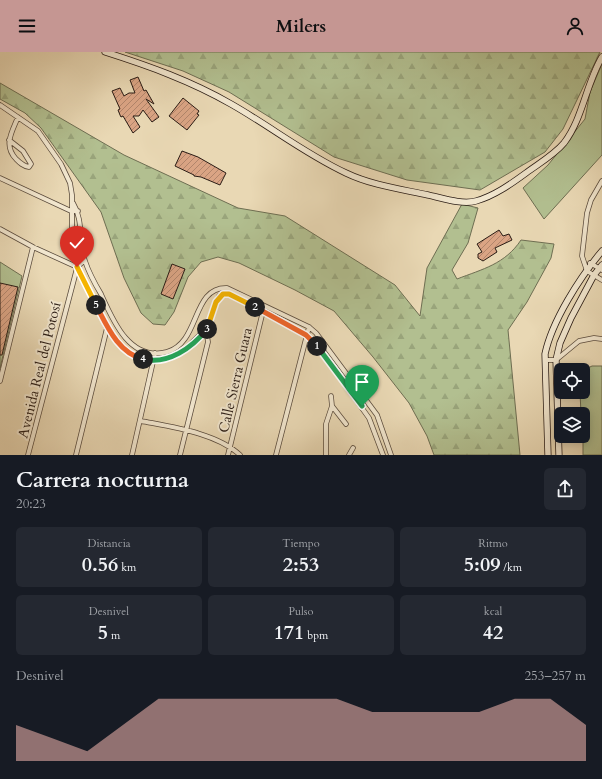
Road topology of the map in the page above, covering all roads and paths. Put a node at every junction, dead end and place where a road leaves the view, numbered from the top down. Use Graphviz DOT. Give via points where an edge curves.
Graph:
graph roads {
  1 [pos="105,52"];
  2 [pos="602,57"];
  3 [pos="0,105"];
  4 [pos="18,117"];
  5 [pos="9,140"];
  6 [pos="0,178"];
  7 [pos="602,181"];
  8 [pos="73,202"];
  9 [pos="71,211"];
  10 [pos="78,211"];
  11 [pos="0,229"];
  12 [pos="33,247"];
  13 [pos="602,251"];
  14 [pos="84,261"];
  15 [pos="588,263"];
  16 [pos="77,267"];
  17 [pos="601,268"];
  18 [pos="586,270"];
  19 [pos="594,275"];
  20 [pos="602,280"];
  21 [pos="263,311"];
  22 [pos="309,327"];
  23 [pos="107,328"];
  24 [pos="206,329"];
  25 [pos="306,335"];
  26 [pos="602,339"];
  27 [pos="155,354"];
  28 [pos="545,360"];
  29 [pos="556,360"];
  30 [pos="154,361"];
  31 [pos="0,381"];
  32 [pos="331,396"];
  33 [pos="332,406"];
  34 [pos="557,407"];
  35 [pos="377,415"];
  36 [pos="369,418"];
  37 [pos="141,421"];
  38 [pos="346,424"];
  39 [pos="186,430"];
  40 [pos="547,432"];
  41 [pos="554,432"];
  42 [pos="558,443"];
  43 [pos="231,446"];
  44 [pos="353,448"];
  45 [pos="28,455"];
  46 [pos="76,455"];
  47 [pos="132,455"];
  48 [pos="180,455"];
  49 [pos="228,455"];
  50 [pos="240,455"];
  51 [pos="276,455"];
  52 [pos="326,455"];
  53 [pos="349,455"];
  54 [pos="382,455"];
  55 [pos="391,455"];
  56 [pos="548,455"];
  57 [pos="559,455"];
  1 -- 2 [label="main road" via="149,66 192,84 231,104 325,163 368,182 441,198 474,202 508,186 563,144 571,132"];
  3 -- 4 [label="street"];
  4 -- 5 [label="street"];
  4 -- 8 [label="street" via="38,131 61,164 70,183"];
  5 -- 5 [label="street" via="8,146 14,156 25,167 29,167 32,164 23,151"];
  6 -- 9 [label="street"];
  7 -- 15 [label="street" via="588,206 582,256"];
  8 -- 9 [label="street"];
  8 -- 10 [label="street"];
  9 -- 10 [label="street"];
  9 -- 16 [label="street" via="72,241"];
  10 -- 14 [label="street"];
  11 -- 12 [label="street"];
  12 -- 16 [label="street"];
  12 -- 31 [label="street"];
  13 -- 15 [label="main road"];
  14 -- 16 [label="street"];
  14 -- 27 [label="street" via="121,333 138,349"];
  15 -- 17 [label="street"];
  15 -- 18 [label="main road"];
  16 -- 23 [label="street"];
  16 -- 45 [label="street, Avenida Real del Potosí"];
  17 -- 19 [label="main road"];
  18 -- 19 [label="street"];
  18 -- 28 [label="main road" via="548,341"];
  19 -- 20 [label="street"];
  19 -- 29 [label="main road" via="560,343"];
  21 -- 24 [label="street" via="229,294 223,294 216,302"];
  21 -- 25 [label="street"];
  21 -- 43 [label="street, Calle Sierra Guara"];
  22 -- 25 [label="street"];
  22 -- 27 [label="street" via="227,288 216,288 208,294 190,332 181,344 168,352"];
  22 -- 35 [label="street"];
  23 -- 30 [label="street" via="125,350 139,358"];
  23 -- 46 [label="street"];
  24 -- 30 [label="street" via="182,352 167,359"];
  24 -- 39 [label="street" via="208,342"];
  25 -- 36 [label="street" via="314,342"];
  25 -- 51 [label="street"];
  26 -- 29 [label="street" via="594,338 579,342"];
  27 -- 30 [label="street"];
  28 -- 29 [label="street"];
  28 -- 40 [label="main road"];
  29 -- 34 [label="main road"];
  30 -- 37 [label="street"];
  32 -- 33 [label="street"];
  33 -- 38 [label="street"];
  33 -- 52 [label="street" via="326,424"];
  35 -- 36 [label="street"];
  35 -- 55 [label="street"];
  36 -- 54 [label="street"];
  37 -- 39 [label="street"];
  37 -- 47 [label="street"];
  39 -- 43 [label="street"];
  39 -- 48 [label="street"];
  40 -- 41 [label="main road"];
  40 -- 56 [label="main road"];
  42 -- 57 [label="main road"];
  43 -- 49 [label="street, Calle Sierra Guara"];
  43 -- 50 [label="street"];
  44 -- 53 [label="street"];
}
